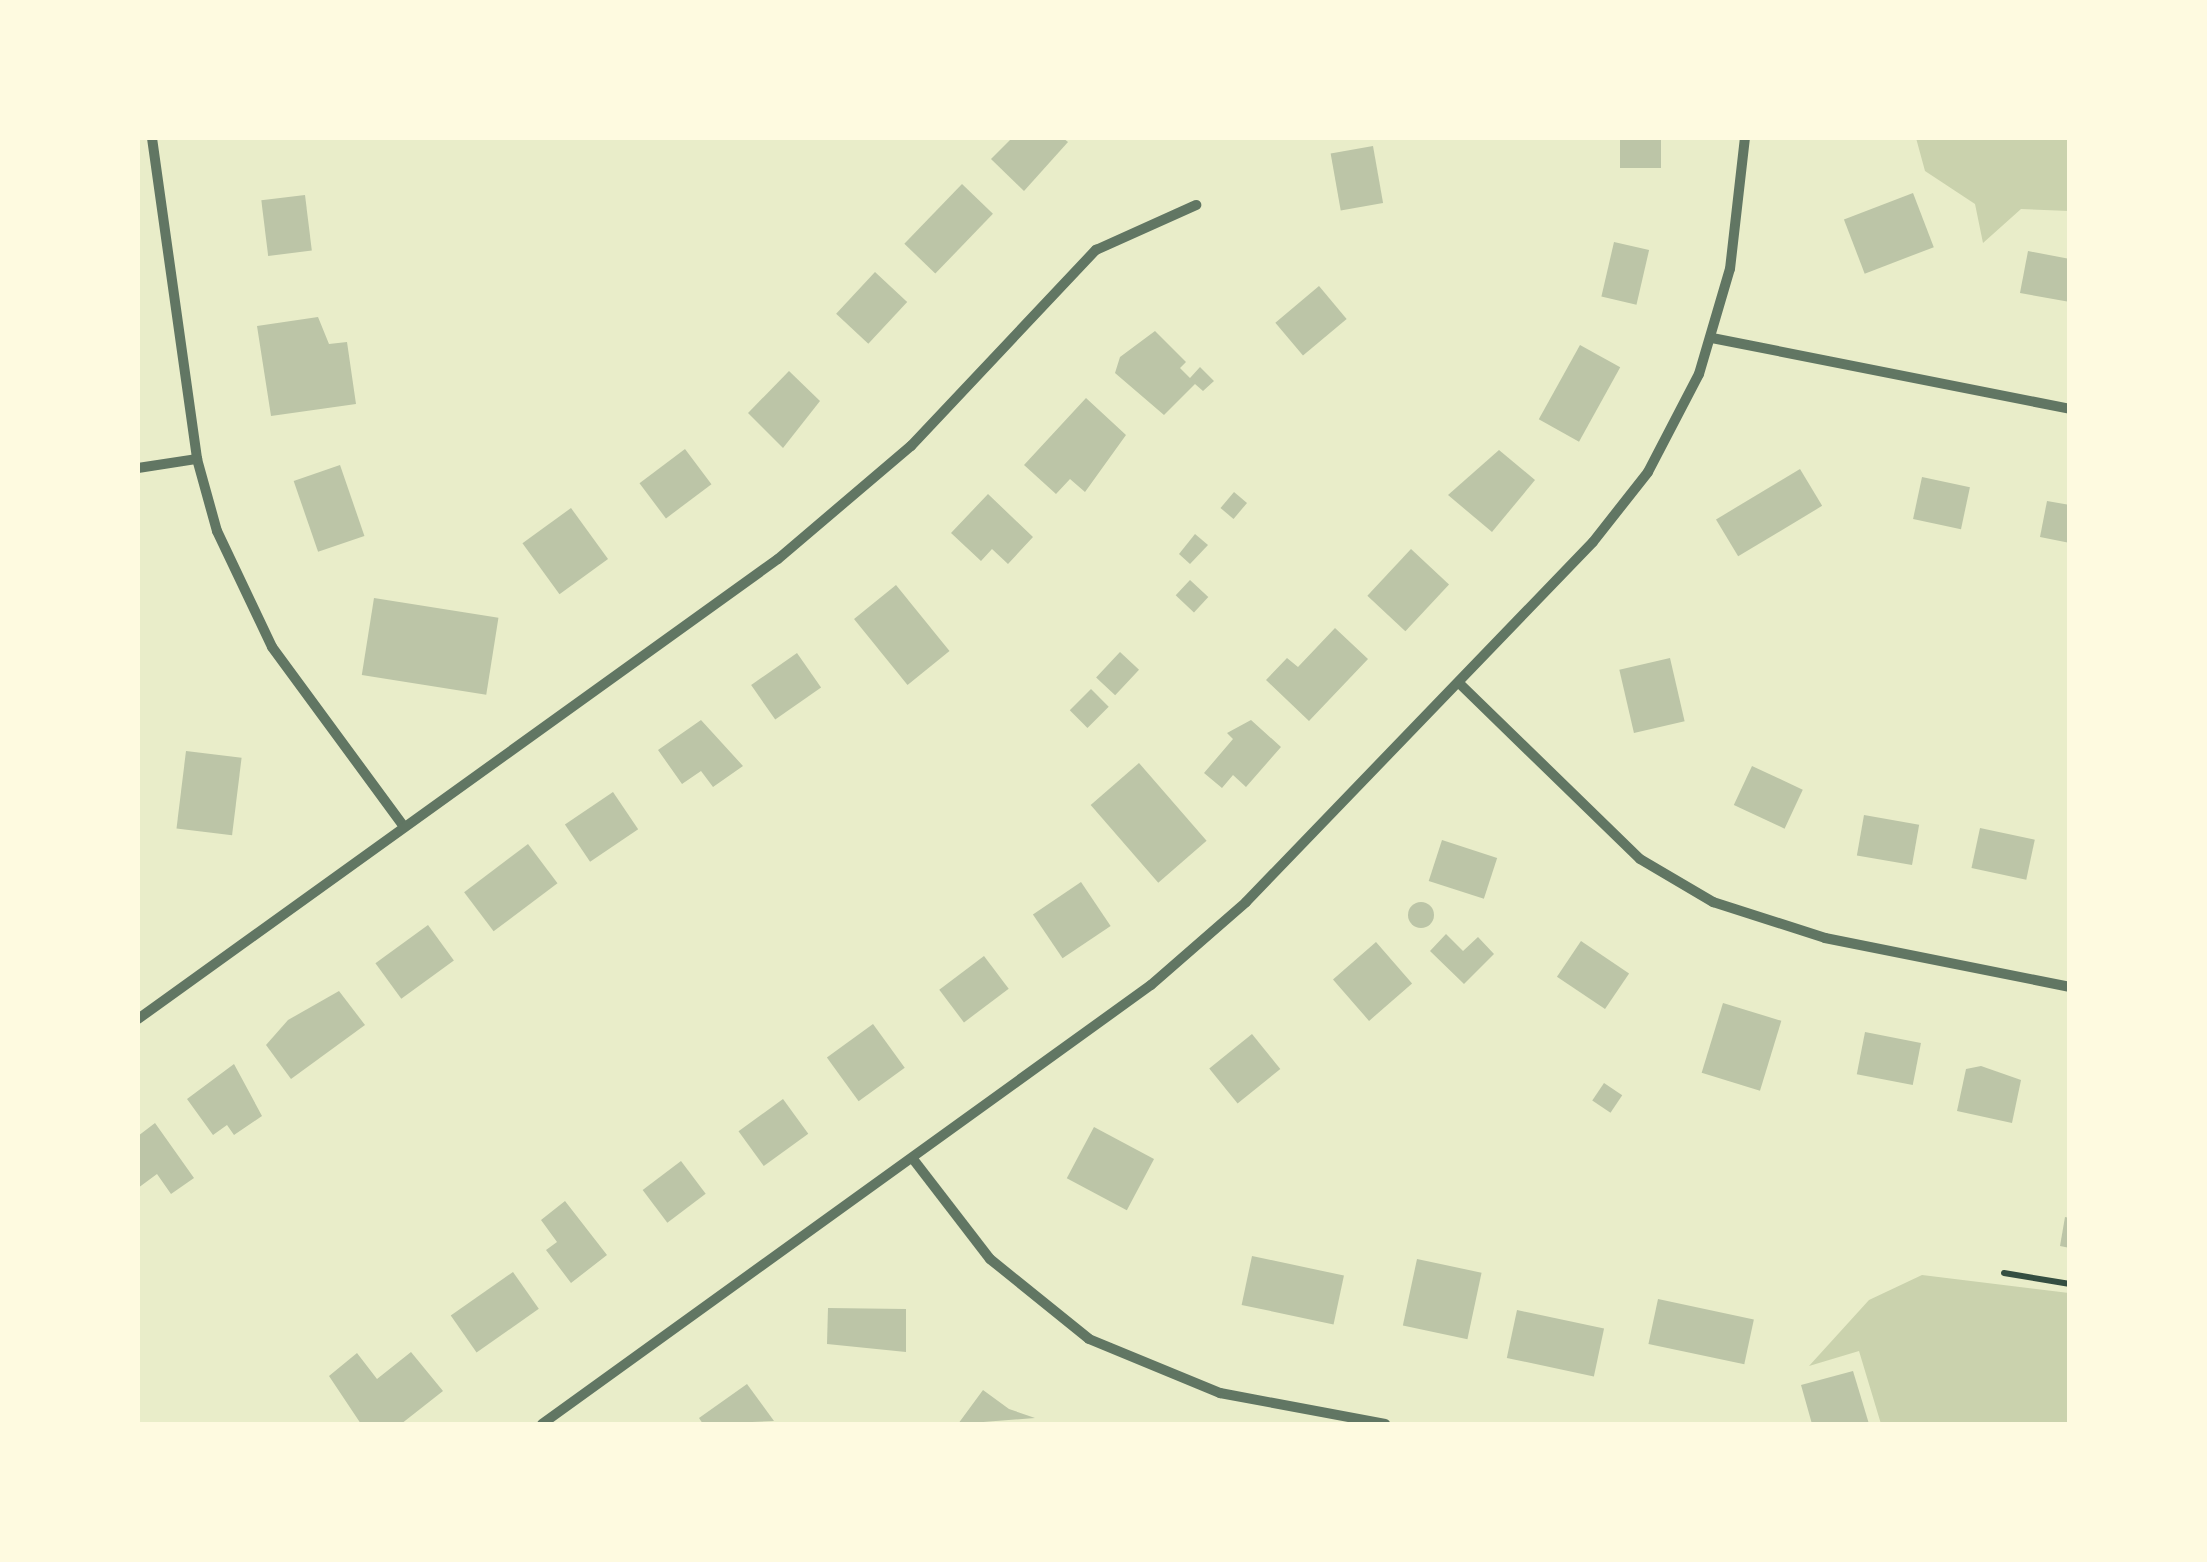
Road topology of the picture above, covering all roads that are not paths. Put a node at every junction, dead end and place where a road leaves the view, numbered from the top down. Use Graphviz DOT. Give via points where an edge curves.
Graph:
graph roads {
  1 [pos="152,138"];
  2 [pos="1745,138"];
  3 [pos="1196,205"];
  4 [pos="1712,338"];
  5 [pos="2070,408"];
  6 [pos="196,459"];
  7 [pos="138,468"];
  8 [pos="1460,684"];
  9 [pos="404,828"];
  10 [pos="2070,986"];
  11 [pos="138,1019"];
  12 [pos="913,1159"];
  13 [pos="542,1424"];
  14 [pos="1384,1424"];
  1 -- 6 [label="street"];
  2 -- 4 [label="street" via="1736,236"];
  3 -- 9 [label="street" via="1096,250 834,516"];
  4 -- 5 [label="street"];
  4 -- 8 [label="street" via="1633,494"];
  6 -- 7 [label="street"];
  6 -- 9 [label="street" via="230,564 272,646"];
  8 -- 10 [label="street" via="1640,859 1713,902 1825,938"];
  8 -- 12 [label="street" via="1199,945"];
  9 -- 11 [label="street"];
  12 -- 13 [label="street"];
  12 -- 14 [label="street" via="990,1259 1090,1339 1220,1392"];
}
